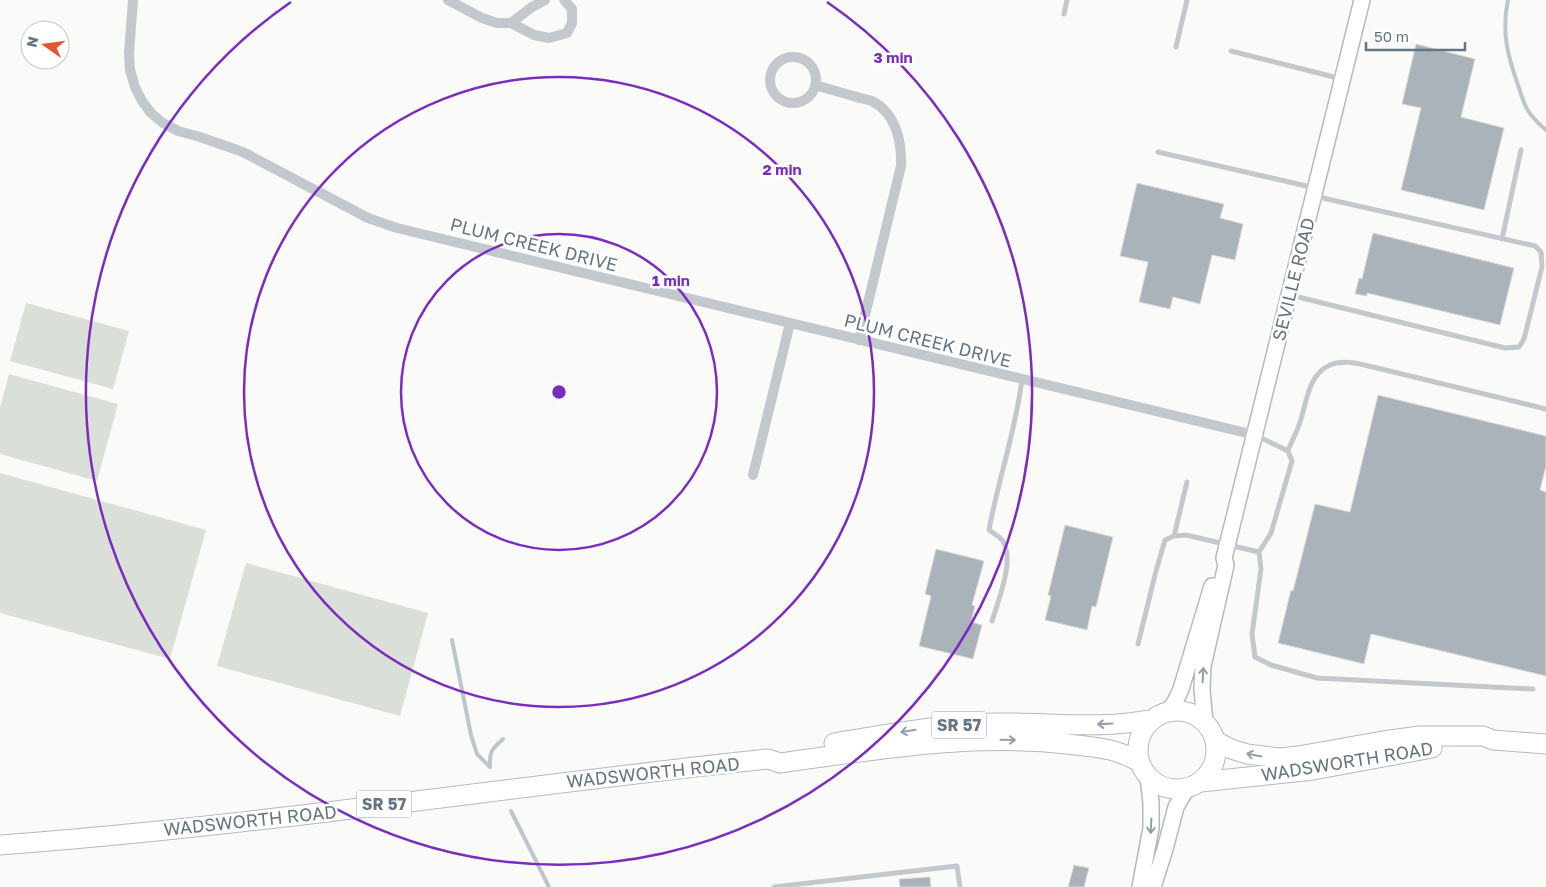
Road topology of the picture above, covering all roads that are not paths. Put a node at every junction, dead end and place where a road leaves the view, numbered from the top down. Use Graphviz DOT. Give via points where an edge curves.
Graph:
graph roads {
  1 [pos="133,0"];
  2 [pos="448,0"];
  3 [pos="545,0"];
  4 [pos="564,0"];
  5 [pos="1067,0"];
  6 [pos="1187,0"];
  7 [pos="1362,0"];
  8 [pos="1064,14"];
  9 [pos="511,24"];
  10 [pos="1176,47"];
  11 [pos="1231,51"];
  12 [pos="1342,79"];
  13 [pos="815,85"];
  14 [pos="1522,150"];
  15 [pos="1158,152"];
  16 [pos="1314,192"];
  17 [pos="1502,239"];
  18 [pos="1289,295"];
  19 [pos="790,323"];
  20 [pos="859,340"];
  21 [pos="1022,379"];
  22 [pos="1546,409"];
  23 [pos="1254,435"];
  24 [pos="1288,451"];
  25 [pos="753,475"];
  26 [pos="1187,482"];
  27 [pos="1174,536"];
  28 [pos="1226,551"];
  29 [pos="1259,552"];
  30 [pos="992,621"];
  31 [pos="1138,644"];
  32 [pos="1533,689"];
  33 [pos="1160,716"];
  34 [pos="1205,723"];
  35 [pos="1493,740"];
  36 [pos="1215,741"];
  37 [pos="1546,744"];
  38 [pos="768,759"];
  39 [pos="1144,770"];
  40 [pos="1194,785"];
  41 [pos="0,845"];
  42 [pos="774,887"];
  43 [pos="960,887"];
  44 [pos="1140,887"];
  45 [pos="1153,887"];
  1 -- 19 [label="street, PLUM CREEK DRIVE" via="130,70 135,87 147,107 163,123 178,131 243,152 368,218 397,228"];
  2 -- 9 [label="street" via="482,18"];
  3 -- 9 [label="street"];
  4 -- 9 [label="street" via="572,8 572,23 567,33 549,38"];
  5 -- 8 [label="lane"];
  6 -- 10 [label="lane"];
  7 -- 12 [label="street, SEVILLE ROAD"];
  11 -- 12 [label="lane"];
  12 -- 16 [label="street, SEVILLE ROAD"];
  13 -- 13 [label="street" via="814,70 804,59 782,59 772,70 770,85 778,98 785,102 800,102 807,98"];
  13 -- 20 [label="street" via="872,102 884,110 893,123 902,150 901,166"];
  14 -- 17 [label="lane"];
  15 -- 16 [label="lane"];
  16 -- 17 [label="lane"];
  16 -- 18 [label="street, SEVILLE ROAD"];
  17 -- 18 [label="lane" via="1534,246 1541,252 1542,267 1524,339 1519,347 1505,348"];
  18 -- 23 [label="street, SEVILLE ROAD"];
  19 -- 20 [label="street, PLUM CREEK DRIVE"];
  19 -- 25 [label="street"];
  20 -- 21 [label="street, PLUM CREEK DRIVE"];
  21 -- 23 [label="street, PLUM CREEK DRIVE"];
  21 -- 30 [label="lane" via="1019,406 989,530 1002,540 1008,558"];
  22 -- 24 [label="lane" via="1364,365 1348,362 1330,364 1315,376"];
  23 -- 24 [label="lane"];
  23 -- 28 [label="street, SEVILLE ROAD"];
  24 -- 29 [label="lane" via="1292,461 1271,533"];
  26 -- 27 [label="lane"];
  27 -- 28 [label="lane" via="1186,536"];
  27 -- 31 [label="lane" via="1165,540"];
  28 -- 29 [label="lane"];
  28 -- 33 [label="street, SEVILLE ROAD" via="1218,564 1182,689 1175,702"];
  34 -- 28 [label="street, SEVILLE ROAD, one-way" via="1204,666 1226,565"];
  29 -- 32 [label="lane" via="1261,569 1252,634 1255,657 1317,678"];
  33 -- 34 [label="highway, WADSWORTH ROAD / SR 57" via="1183,712"];
  33 -- 38 [label="highway, WADSWORTH ROAD / SR 57, one-way" via="1091,725 998,723 940,727 777,753"];
  33 -- 39 [label="highway" via="1145,728 1140,738 1138,750"];
  34 -- 36 [label="highway"];
  35 -- 36 [label="highway, WADSWORTH ROAD / SR 57, one-way" via="1483,736 1420,736 1280,758 1247,754"];
  35 -- 37 [label="highway, WADSWORTH ROAD / SR 57"];
  35 -- 40 [label="highway, WADSWORTH ROAD / SR 57" via="1417,750 1313,770"];
  36 -- 40 [label="highway" via="1215,759 1207,776"];
  38 -- 39 [label="highway, WADSWORTH ROAD / SR 57, one-way" via="780,763 925,744 997,740 1100,747 1121,752"];
  38 -- 41 [label="highway, WADSWORTH ROAD / SR 57" via="227,823"];
  39 -- 40 [label="highway, WADSWORTH ROAD / SR 57" via="1155,783 1170,789"];
  39 -- 44 [label="street, one-way" via="1151,803 1151,828"];
  40 -- 45 [label="street" via="1176,807"];
  42 -- 43 [label="lane" via="957,866"];
}
